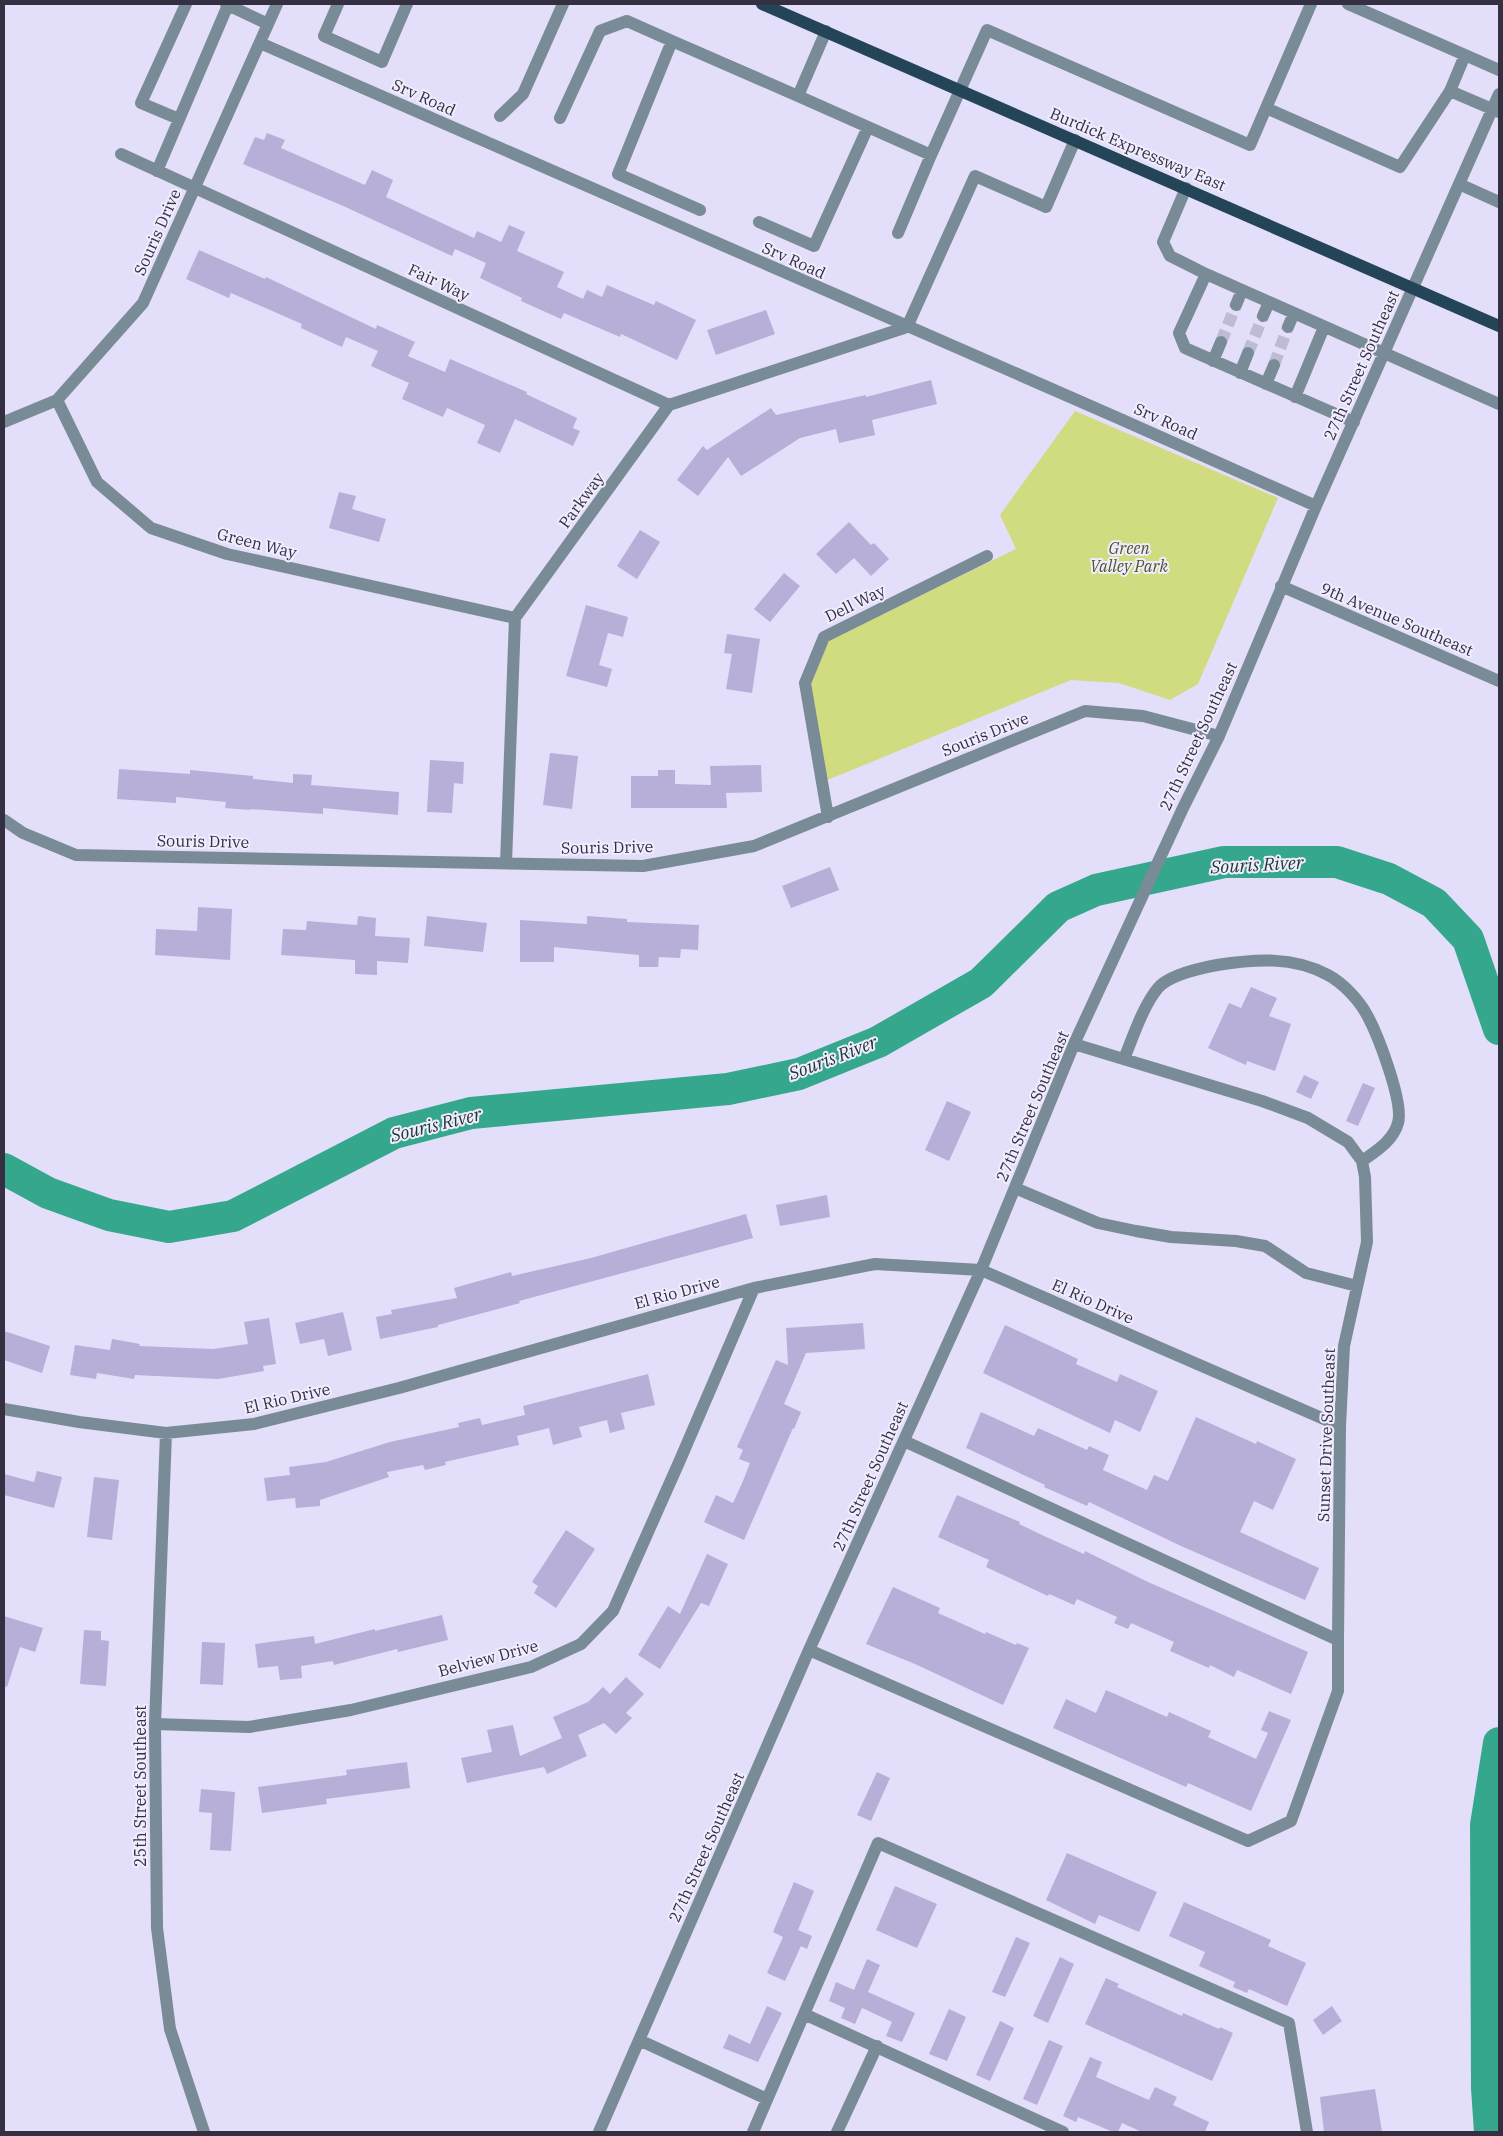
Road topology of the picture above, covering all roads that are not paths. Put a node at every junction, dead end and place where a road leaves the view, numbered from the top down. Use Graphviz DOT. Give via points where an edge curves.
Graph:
graph roads {
  1 [pos="186,4"];
  2 [pos="227,4"];
  3 [pos="277,4"];
  4 [pos="338,4"];
  5 [pos="407,4"];
  6 [pos="563,4"];
  7 [pos="762,4"];
  8 [pos="1311,4"];
  9 [pos="1348,4"];
  10 [pos="268,24"];
  11 [pos="826,31"];
  12 [pos="672,41"];
  13 [pos="260,43"];
  14 [pos="1465,56"];
  15 [pos="1499,70"];
  16 [pos="960,90"];
  17 [pos="1450,91"];
  18 [pos="1499,94"];
  19 [pos="798,96"];
  20 [pos="1266,108"];
  21 [pos="1496,110"];
  22 [pos="500,116"];
  23 [pos="560,118"];
  24 [pos="179,119"];
  25 [pos="868,127"];
  26 [pos="1075,140"];
  27 [pos="121,154"];
  28 [pos="931,155"];
  29 [pos="157,171"];
  30 [pos="1459,184"];
  31 [pos="1186,188"];
  32 [pos="195,189"];
  33 [pos="1498,197"];
  34 [pos="700,210"];
  35 [pos="759,222"];
  36 [pos="898,233"];
  37 [pos="1206,274"];
  38 [pos="1414,287"];
  39 [pos="1242,290"];
  40 [pos="1269,302"];
  41 [pos="1236,305"];
  42 [pos="1294,313"];
  43 [pos="1263,316"];
  44 [pos="1324,326"];
  45 [pos="1499,326"];
  46 [pos="908,327"];
  47 [pos="1288,327"];
  48 [pos="1221,342"];
  49 [pos="1248,353"];
  50 [pos="1385,354"];
  51 [pos="1213,361"];
  52 [pos="1274,365"];
  53 [pos="1240,373"];
  54 [pos="1266,384"];
  55 [pos="1295,397"];
  56 [pos="57,400"];
  57 [pos="1499,404"];
  58 [pos="670,405"];
  59 [pos="4,422"];
  60 [pos="1354,422"];
  61 [pos="1316,506"];
  62 [pos="987,556"];
  63 [pos="1281,586"];
  64 [pos="515,618"];
  65 [pos="1499,681"];
  66 [pos="1219,736"];
  67 [pos="828,816"];
  68 [pos="4,820"];
  69 [pos="506,863"];
  70 [pos="1074,1044"];
  71 [pos="1124,1059"];
  72 [pos="1362,1161"];
  73 [pos="1015,1188"];
  74 [pos="981,1270"];
  75 [pos="1357,1286"];
  76 [pos="754,1288"];
  77 [pos="4,1409"];
  78 [pos="1340,1426"];
  79 [pos="166,1434"];
  80 [pos="904,1441"];
  81 [pos="1338,1640"];
  82 [pos="809,1650"];
  83 [pos="155,1724"];
  84 [pos="804,2014"];
  85 [pos="639,2040"];
  86 [pos="877,2046"];
  87 [pos="767,2099"];
  88 [pos="204,2132"];
  89 [pos="599,2132"];
  90 [pos="753,2132"];
  91 [pos="838,2132"];
  92 [pos="1063,2132"];
  93 [pos="1307,2132"];
  1 -- 24 [label="street" via="141,103"];
  2 -- 10 [label="street"];
  2 -- 24 [label="street"];
  3 -- 10 [label="street, Souris Drive"];
  4 -- 5 [label="street" via="324,36 382,62"];
  6 -- 22 [label="street" via="523,94"];
  7 -- 11 [label="main road, Burdick Expressway East"];
  8 -- 20 [label="street"];
  9 -- 14 [label="street"];
  10 -- 13 [label="street, Souris Drive"];
  11 -- 16 [label="main road, Burdick Expressway East"];
  11 -- 19 [label="street"];
  12 -- 19 [label="street"];
  12 -- 23 [label="street" via="627,21 600,31"];
  12 -- 34 [label="street" via="618,174"];
  13 -- 32 [label="street, Souris Drive"];
  13 -- 46 [label="street, Srv Road"];
  14 -- 15 [label="street"];
  14 -- 17 [label="street"];
  16 -- 20 [label="street" via="987,30 1250,145"];
  16 -- 26 [label="main road, Burdick Expressway East"];
  16 -- 28 [label="street"];
  17 -- 20 [label="street" via="1400,167"];
  17 -- 21 [label="street"];
  18 -- 21 [label="street, 27th Street Southeast"];
  19 -- 25 [label="street"];
  21 -- 30 [label="street, 27th Street Southeast"];
  24 -- 29 [label="street"];
  25 -- 28 [label="street"];
  25 -- 35 [label="street" via="814,246"];
  26 -- 31 [label="main road, Burdick Expressway East"];
  26 -- 46 [label="street" via="1046,207 975,176"];
  27 -- 29 [label="street, Fair Way"];
  28 -- 36 [label="street"];
  29 -- 32 [label="street, Fair Way"];
  30 -- 33 [label="street"];
  30 -- 38 [label="street, 27th Street Southeast"];
  31 -- 37 [label="street" via="1163,242 1170,256"];
  31 -- 38 [label="main road, Burdick Expressway East"];
  32 -- 56 [label="street, Souris Drive" via="143,303"];
  32 -- 58 [label="street, Fair Way"];
  37 -- 39 [label="street"];
  37 -- 51 [label="street" via="1179,333 1185,348"];
  38 -- 45 [label="main road, Burdick Expressway East"];
  38 -- 50 [label="street, 27th Street Southeast"];
  39 -- 40 [label="street"];
  39 -- 41 [label="street"];
  40 -- 42 [label="street"];
  40 -- 43 [label="street"];
  42 -- 44 [label="street"];
  42 -- 47 [label="street"];
  44 -- 50 [label="street"];
  44 -- 55 [label="street"];
  46 -- 58 [label="street"];
  46 -- 61 [label="street, Srv Road"];
  48 -- 51 [label="street"];
  49 -- 53 [label="street"];
  50 -- 57 [label="street"];
  50 -- 60 [label="street, 27th Street Southeast"];
  51 -- 53 [label="street"];
  52 -- 54 [label="street"];
  53 -- 54 [label="street"];
  54 -- 55 [label="street"];
  55 -- 60 [label="street"];
  56 -- 59 [label="street, Souris Drive"];
  56 -- 64 [label="street, Green Way" via="97,482 151,528 227,554"];
  58 -- 64 [label="street, Parkway"];
  60 -- 61 [label="street, 27th Street Southeast"];
  61 -- 63 [label="street, 27th Street Southeast"];
  62 -- 67 [label="street, Dell Way" via="824,637 805,683"];
  63 -- 65 [label="street, 9th Avenue Southeast"];
  63 -- 66 [label="street, 27th Street Southeast"];
  64 -- 69 [label="street"];
  66 -- 67 [label="street, Souris Drive" via="1143,716 1085,711"];
  66 -- 70 [label="street, 27th Street Southeast"];
  67 -- 69 [label="street, Souris Drive" via="754,846 643,866"];
  68 -- 69 [label="street, Souris Drive" via="23,833 76,855"];
  70 -- 71 [label="street"];
  70 -- 73 [label="street, 27th Street Southeast"];
  71 -- 72 [label="street" via="1308,1118 1348,1142"];
  71 -- 72 [label="street" via="1150,999 1159,986 1179,975 1244,961 1272,960 1299,964 1328,975 1347,990 1367,1014 1381,1046 1398,1102 1398,1123 1387,1143"];
  72 -- 75 [label="street, Sunset Drive Southeast" via="1367,1242"];
  73 -- 74 [label="street, 27th Street Southeast"];
  73 -- 75 [label="street" via="1098,1222 1126,1229 1264,1246 1306,1273"];
  74 -- 76 [label="street, El Rio Drive" via="875,1264"];
  74 -- 78 [label="street, El Rio Drive"];
  74 -- 80 [label="street, 27th Street Southeast"];
  75 -- 78 [label="street, Sunset Drive Southeast" via="1344,1346"];
  76 -- 79 [label="street, El Rio Drive" via="399,1388 254,1424"];
  76 -- 83 [label="street, Belview Drive" via="613,1611 581,1644 531,1667 351,1710 249,1727"];
  77 -- 79 [label="street, El Rio Drive"];
  78 -- 81 [label="street, Sunset Drive Southeast"];
  79 -- 83 [label="street, 25th Street Southeast"];
  80 -- 81 [label="street"];
  80 -- 82 [label="street, 27th Street Southeast"];
  81 -- 82 [label="street, Sunset Drive Southeast" via="1338,1691 1291,1821 1248,1841"];
  82 -- 85 [label="street, 27th Street Southeast"];
  83 -- 88 [label="street, 25th Street Southeast" via="157,1928 170,2029"];
  84 -- 86 [label="street"];
  84 -- 87 [label="street"];
  84 -- 93 [label="street" via="878,1843 1289,2023"];
  85 -- 87 [label="street"];
  85 -- 89 [label="street, 27th Street Southeast"];
  86 -- 91 [label="street"];
  86 -- 92 [label="street"];
  87 -- 90 [label="street"];
}
